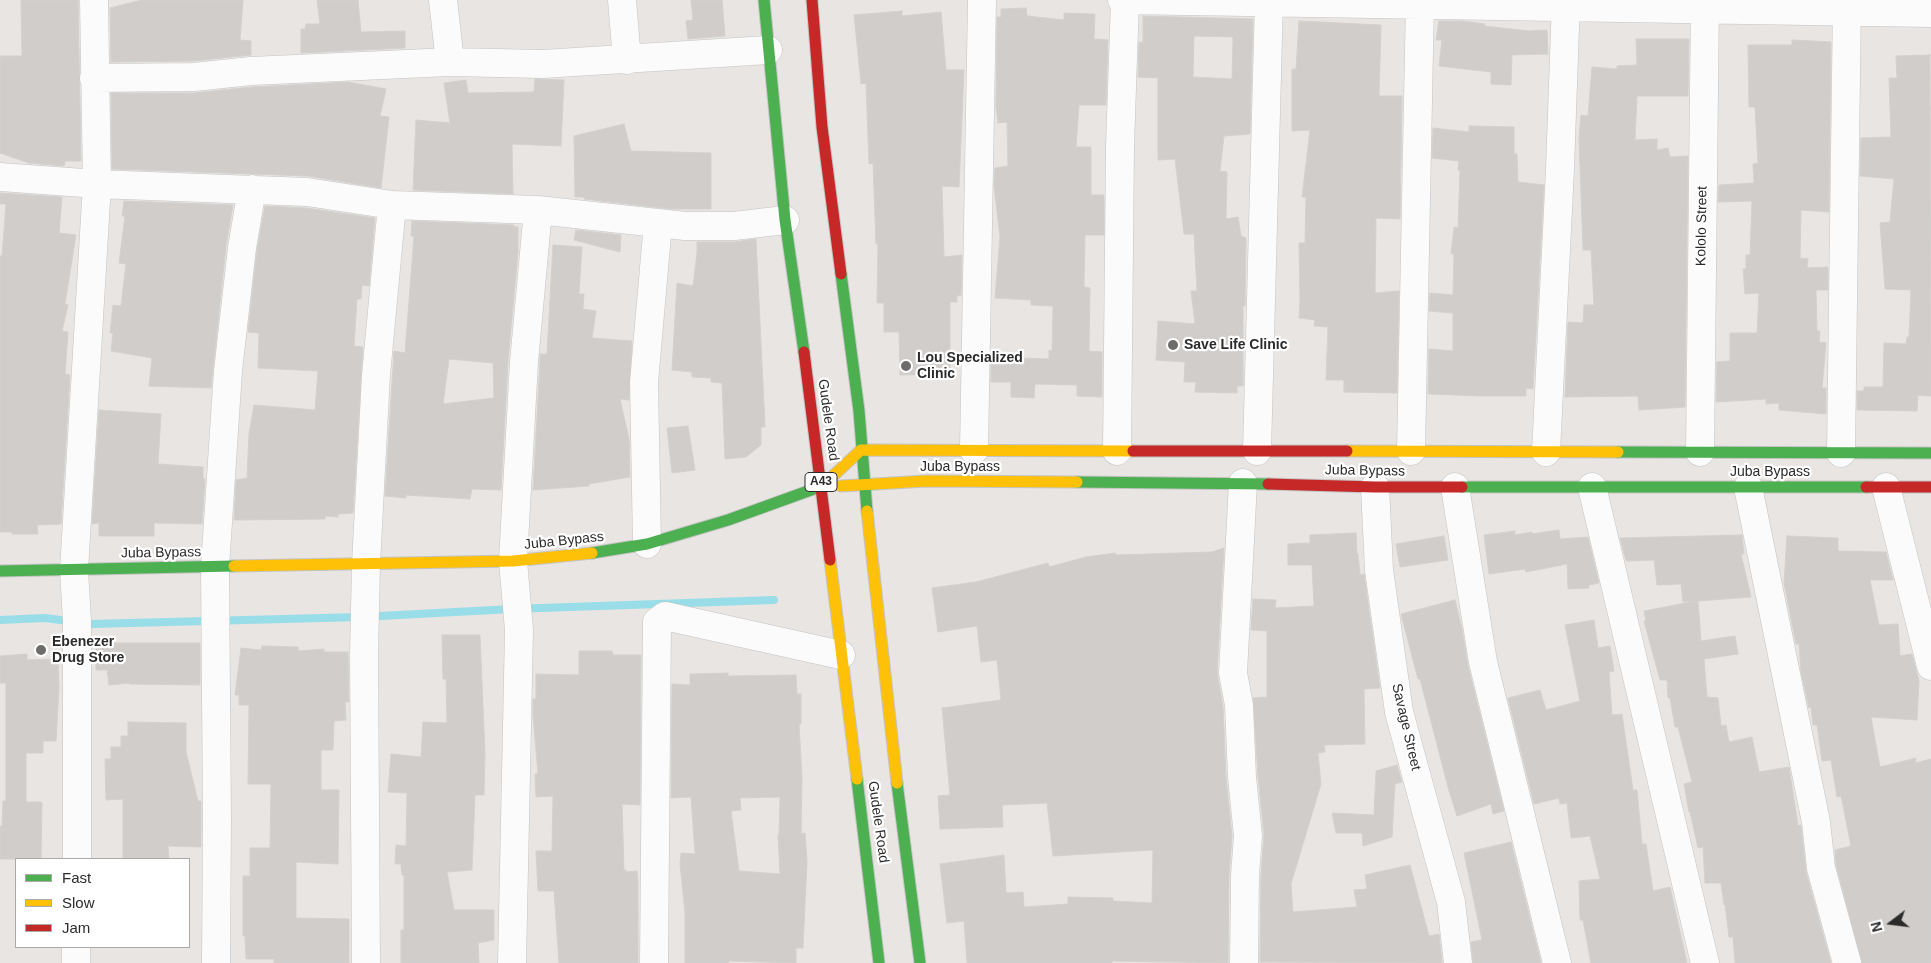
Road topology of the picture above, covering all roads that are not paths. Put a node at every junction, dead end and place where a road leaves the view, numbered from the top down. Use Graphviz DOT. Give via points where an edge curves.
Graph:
graph roads {
  1 [pos="94,0"];
  2 [pos="443,0"];
  3 [pos="622,0"];
  4 [pos="764,0"];
  5 [pos="812,0"];
  6 [pos="982,0"];
  7 [pos="1123,0"];
  8 [pos="1269,1"];
  9 [pos="1420,2"];
  10 [pos="1566,4"];
  11 [pos="1705,5"];
  12 [pos="1847,6"];
  13 [pos="1931,13"];
  14 [pos="768,50"];
  15 [pos="627,60"];
  16 [pos="450,62"];
  17 [pos="94,78"];
  18 [pos="0,177"];
  19 [pos="97,184"];
  20 [pos="252,189"];
  21 [pos="392,205"];
  22 [pos="538,210"];
  23 [pos="785,220"];
  24 [pos="658,223"];
  25 [pos="862,450"];
  26 [pos="974,450"];
  27 [pos="1117,451"];
  28 [pos="1258,451"];
  29 [pos="1411,451"];
  30 [pos="1546,452"];
  31 [pos="1700,452"];
  32 [pos="1841,453"];
  33 [pos="1931,453"];
  34 [pos="1243,482"];
  35 [pos="822,486"];
  36 [pos="865,486"];
  37 [pos="1375,487"];
  38 [pos="1455,487"];
  39 [pos="1592,487"];
  40 [pos="1748,487"];
  41 [pos="1886,488"];
  42 [pos="1931,488"];
  43 [pos="647,544"];
  44 [pos="513,561"];
  45 [pos="366,564"];
  46 [pos="215,567"];
  47 [pos="74,570"];
  48 [pos="0,571"];
  49 [pos="841,655"];
  50 [pos="1931,666"];
  51 [pos="76,858"];
  52 [pos="76,948"];
  53 [pos="76,963"];
  54 [pos="216,963"];
  55 [pos="366,963"];
  56 [pos="512,963"];
  57 [pos="654,963"];
  58 [pos="879,963"];
  59 [pos="920,963"];
  60 [pos="1244,963"];
  61 [pos="1458,963"];
  62 [pos="1557,963"];
  63 [pos="1705,963"];
  64 [pos="1847,963"];
  1 -- 17 [label="street"];
  2 -- 16 [label="street"];
  3 -- 15 [label="street"];
  4 -- 14 [label="main road, Gudele Road / A43"];
  5 -- 25 [label="main road, Gudele Road" via="822,127"];
  6 -- 26 [label="street"];
  7 -- 8 [label="street"];
  7 -- 27 [label="street"];
  8 -- 9 [label="street"];
  8 -- 28 [label="street"];
  9 -- 10 [label="street"];
  9 -- 29 [label="street"];
  10 -- 11 [label="street"];
  10 -- 30 [label="street"];
  11 -- 12 [label="street"];
  11 -- 31 [label="street, Kololo Street"];
  12 -- 13 [label="street"];
  12 -- 32 [label="street"];
  14 -- 15 [label="street"];
  14 -- 23 [label="main road, Gudele Road / A43"];
  15 -- 16 [label="street" via="543,64"];
  16 -- 17 [label="street" via="251,71 194,77"];
  17 -- 19 [label="street"];
  18 -- 19 [label="street"];
  19 -- 20 [label="street"];
  19 -- 47 [label="street"];
  20 -- 21 [label="street" via="307,192"];
  20 -- 46 [label="street" via="228,371"];
  21 -- 22 [label="street"];
  21 -- 45 [label="street" via="376,375"];
  22 -- 24 [label="street"];
  22 -- 44 [label="street" via="524,362"];
  23 -- 24 [label="street" via="734,226"];
  23 -- 35 [label="main road, Gudele Road / A43"];
  24 -- 43 [label="street" via="644,382"];
  25 -- 26 [label="main road, Juba Bypass"];
  25 -- 35 [label="main road"];
  25 -- 36 [label="main road, Gudele Road"];
  26 -- 27 [label="main road, Juba Bypass"];
  27 -- 28 [label="main road, Juba Bypass"];
  28 -- 29 [label="main road, Juba Bypass"];
  29 -- 30 [label="main road, Juba Bypass"];
  30 -- 31 [label="main road, Juba Bypass"];
  31 -- 32 [label="main road, Juba Bypass"];
  32 -- 33 [label="main road, Juba Bypass"];
  34 -- 36 [label="main road, Juba Bypass" via="926,481"];
  34 -- 37 [label="main road, Juba Bypass"];
  34 -- 60 [label="street" via="1233,672 1239,705 1248,836"];
  35 -- 36 [label="main road, Juba Bypass"];
  35 -- 43 [label="main road, Juba Bypass" via="728,520"];
  35 -- 49 [label="main road, Gudele Road / A43"];
  36 -- 59 [label="main road, Gudele Road" via="893,756"];
  37 -- 38 [label="main road, Juba Bypass"];
  37 -- 61 [label="street, Savage Street" via="1379,570 1400,712 1451,902"];
  38 -- 39 [label="main road, Juba Bypass"];
  38 -- 62 [label="street" via="1483,662"];
  39 -- 40 [label="main road, Juba Bypass"];
  39 -- 63 [label="street"];
  40 -- 41 [label="main road, Juba Bypass"];
  40 -- 64 [label="street" via="1816,822 1821,868"];
  41 -- 42 [label="main road, Juba Bypass"];
  41 -- 50 [label="street"];
  43 -- 44 [label="main road, Juba Bypass"];
  44 -- 45 [label="main road, Juba Bypass"];
  44 -- 56 [label="street" via="519,630"];
  45 -- 46 [label="main road, Juba Bypass"];
  45 -- 55 [label="street"];
  46 -- 47 [label="main road, Juba Bypass"];
  46 -- 54 [label="street"];
  47 -- 48 [label="main road, Juba Bypass"];
  47 -- 51 [label="street" via="77,621"];
  49 -- 57 [label="street" via="665,616 657,622"];
  49 -- 58 [label="main road, Gudele Road / A43"];
  52 -- 53 [label="street"];
}
